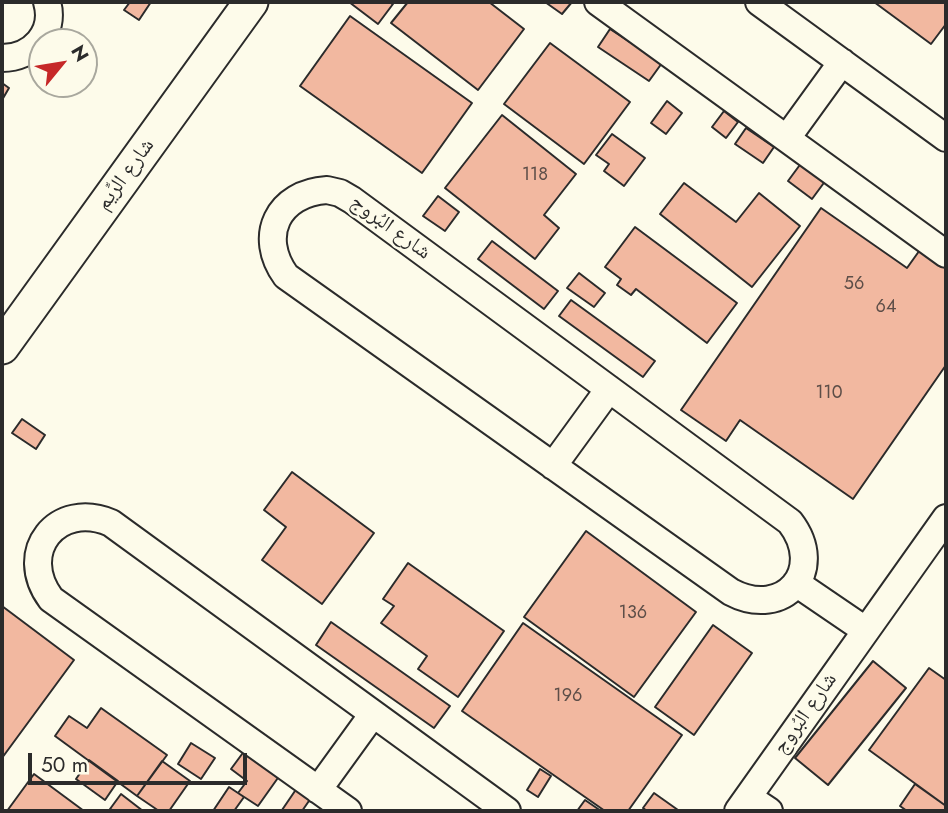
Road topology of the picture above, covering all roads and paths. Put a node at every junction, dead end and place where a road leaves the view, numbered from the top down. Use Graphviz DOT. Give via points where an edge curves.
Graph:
graph roads {
  1 [pos="47,2"];
  2 [pos="251,2"];
  3 [pos="598,2"];
  4 [pos="759,2"];
  5 [pos="2,58"];
  6 [pos="842,62"];
  7 [pos="787,138"];
  8 [pos="946,138"];
  9 [pos="946,254"];
  10 [pos="2,347"];
  11 [pos="609,389"];
  12 [pos="553,466"];
  13 [pos="946,518"];
  14 [pos="796,583"];
  15 [pos="864,630"];
  16 [pos="373,714"];
  17 [pos="317,790"];
  18 [pos="751,807"];
  19 [pos="348,811"];
  20 [pos="507,811"];
  1 -- 5 [label="street" via="49,21 38,44 17,57"];
  2 -- 10 [label="street, شارع الرِّيم"];
  3 -- 7 [label="street"];
  4 -- 6 [label="street"];
  6 -- 7 [label="street"];
  6 -- 8 [label="street"];
  7 -- 9 [label="street"];
  11 -- 12 [label="street"];
  11 -- 12 [label="street, شارع البُروج" via="340,193 327,190 301,195 280,213 273,252 286,276"];
  11 -- 14 [label="street, شارع البُروج" via="790,522 804,546 802,574"];
  12 -- 14 [label="street, شارع البُروج" via="745,599 772,600"];
  13 -- 15 [label="street, شارع البُروج"];
  14 -- 15 [label="street"];
  15 -- 18 [label="street, شارع البُروج"];
  16 -- 17 [label="street"];
  16 -- 17 [label="street" via="111,523 74,517 44,540 38,551 38,577 51,599"];
  16 -- 20 [label="street"];
  17 -- 19 [label="street"];
}
